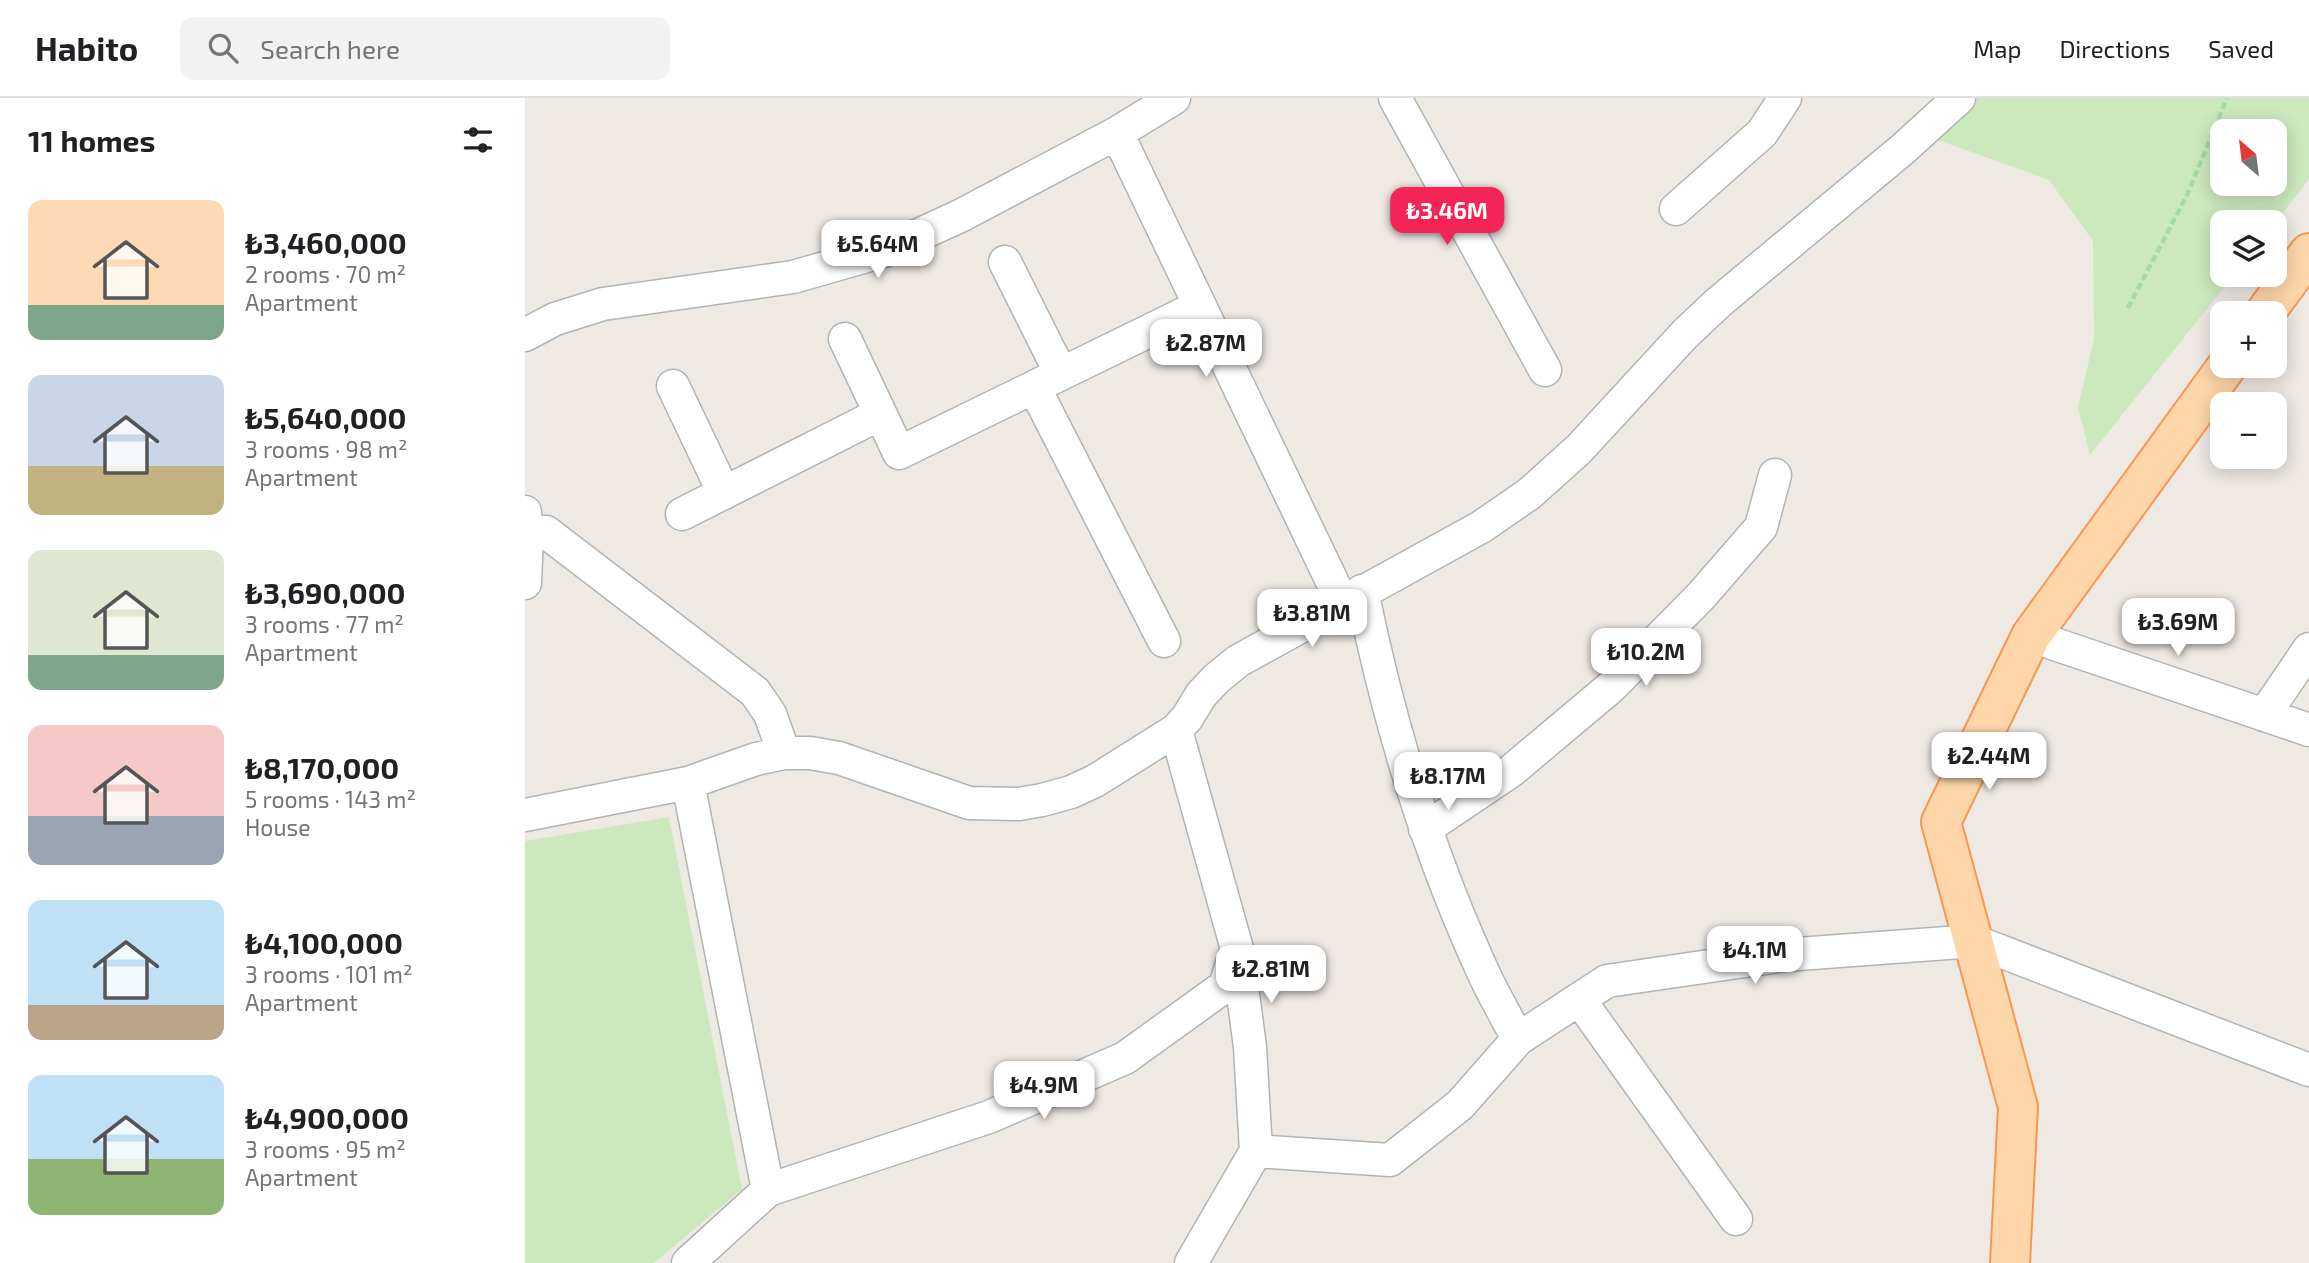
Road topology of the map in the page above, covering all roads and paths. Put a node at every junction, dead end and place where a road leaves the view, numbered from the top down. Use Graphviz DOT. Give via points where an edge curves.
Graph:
graph roads {
  1 [pos="1174,98"];
  2 [pos="1395,98"];
  3 [pos="1785,98"];
  4 [pos="1959,98"];
  5 [pos="2227,98"];
  6 [pos="1117,133"];
  7 [pos="1676,209"];
  8 [pos="2309,253"];
  9 [pos="1005,262"];
  10 [pos="2274,301"];
  11 [pos="1200,306"];
  12 [pos="2128,308"];
  13 [pos="525,335"];
  14 [pos="845,339"];
  15 [pos="1545,370"];
  16 [pos="2218,378"];
  17 [pos="1047,380"];
  18 [pos="673,386"];
  19 [pos="880,414"];
  20 [pos="1775,475"];
  21 [pos="724,493"];
  22 [pos="682,514"];
  23 [pos="526,522"];
  24 [pos="525,583"];
  25 [pos="1352,597"];
  26 [pos="2031,636"];
  27 [pos="1164,642"];
  28 [pos="2309,649"];
  29 [pos="2264,715"];
  30 [pos="1176,730"];
  31 [pos="2309,730"];
  32 [pos="784,753"];
  33 [pos="688,783"];
  34 [pos="525,815"];
  35 [pos="1425,829"];
  36 [pos="1974,942"];
  37 [pos="1237,949"];
  38 [pos="1579,999"];
  39 [pos="1518,1039"];
  40 [pos="2309,1070"];
  41 [pos="1256,1151"];
  42 [pos="768,1190"];
  43 [pos="1736,1219"];
  44 [pos="688,1263"];
  45 [pos="1191,1263"];
  46 [pos="2010,1263"];
  1 -- 6 [label="street"];
  2 -- 15 [label="street"];
  3 -- 7 [label="street" via="1762,132"];
  4 -- 25 [label="street" via="1719,302 1538,486 1481,527"];
  5 -- 12 [label="path" via="2187,195"];
  6 -- 11 [label="street"];
  6 -- 13 [label="street" via="884,251 793,277 603,304 555,319"];
  8 -- 10 [label="main road"];
  9 -- 17 [label="street"];
  11 -- 17 [label="street"];
  11 -- 25 [label="street"];
  14 -- 19 [label="street"];
  16 -- 26 [label="main road"];
  17 -- 19 [label="street" via="899,453"];
  17 -- 27 [label="street"];
  18 -- 21 [label="street"];
  19 -- 21 [label="street"];
  20 -- 35 [label="street" via="1761,527 1620,678 1511,771"];
  21 -- 22 [label="street"];
  23 -- 24 [label="street"];
  23 -- 32 [label="street" via="547,532 755,692 770,714"];
  25 -- 30 [label="street" via="1238,662 1201,695"];
  25 -- 35 [label="street"];
  26 -- 29 [label="street"];
  26 -- 36 [label="main road" via="1941,822"];
  28 -- 29 [label="street"];
  29 -- 31 [label="street"];
  30 -- 32 [label="street" via="1095,781 1071,792 1019,804 969,803 839,758"];
  30 -- 37 [label="street"];
  32 -- 33 [label="street"];
  33 -- 34 [label="street"];
  33 -- 42 [label="street"];
  35 -- 39 [label="street" via="1479,964"];
  36 -- 38 [label="street" via="1785,955 1607,981"];
  36 -- 40 [label="street"];
  36 -- 46 [label="main road" via="2018,1107"];
  37 -- 41 [label="street" via="1250,1047"];
  37 -- 42 [label="street" via="1225,986 1125,1058 989,1117"];
  38 -- 39 [label="street"];
  38 -- 43 [label="street"];
  39 -- 41 [label="street" via="1460,1105 1390,1160"];
  41 -- 45 [label="street"];
  42 -- 44 [label="street"];
}
